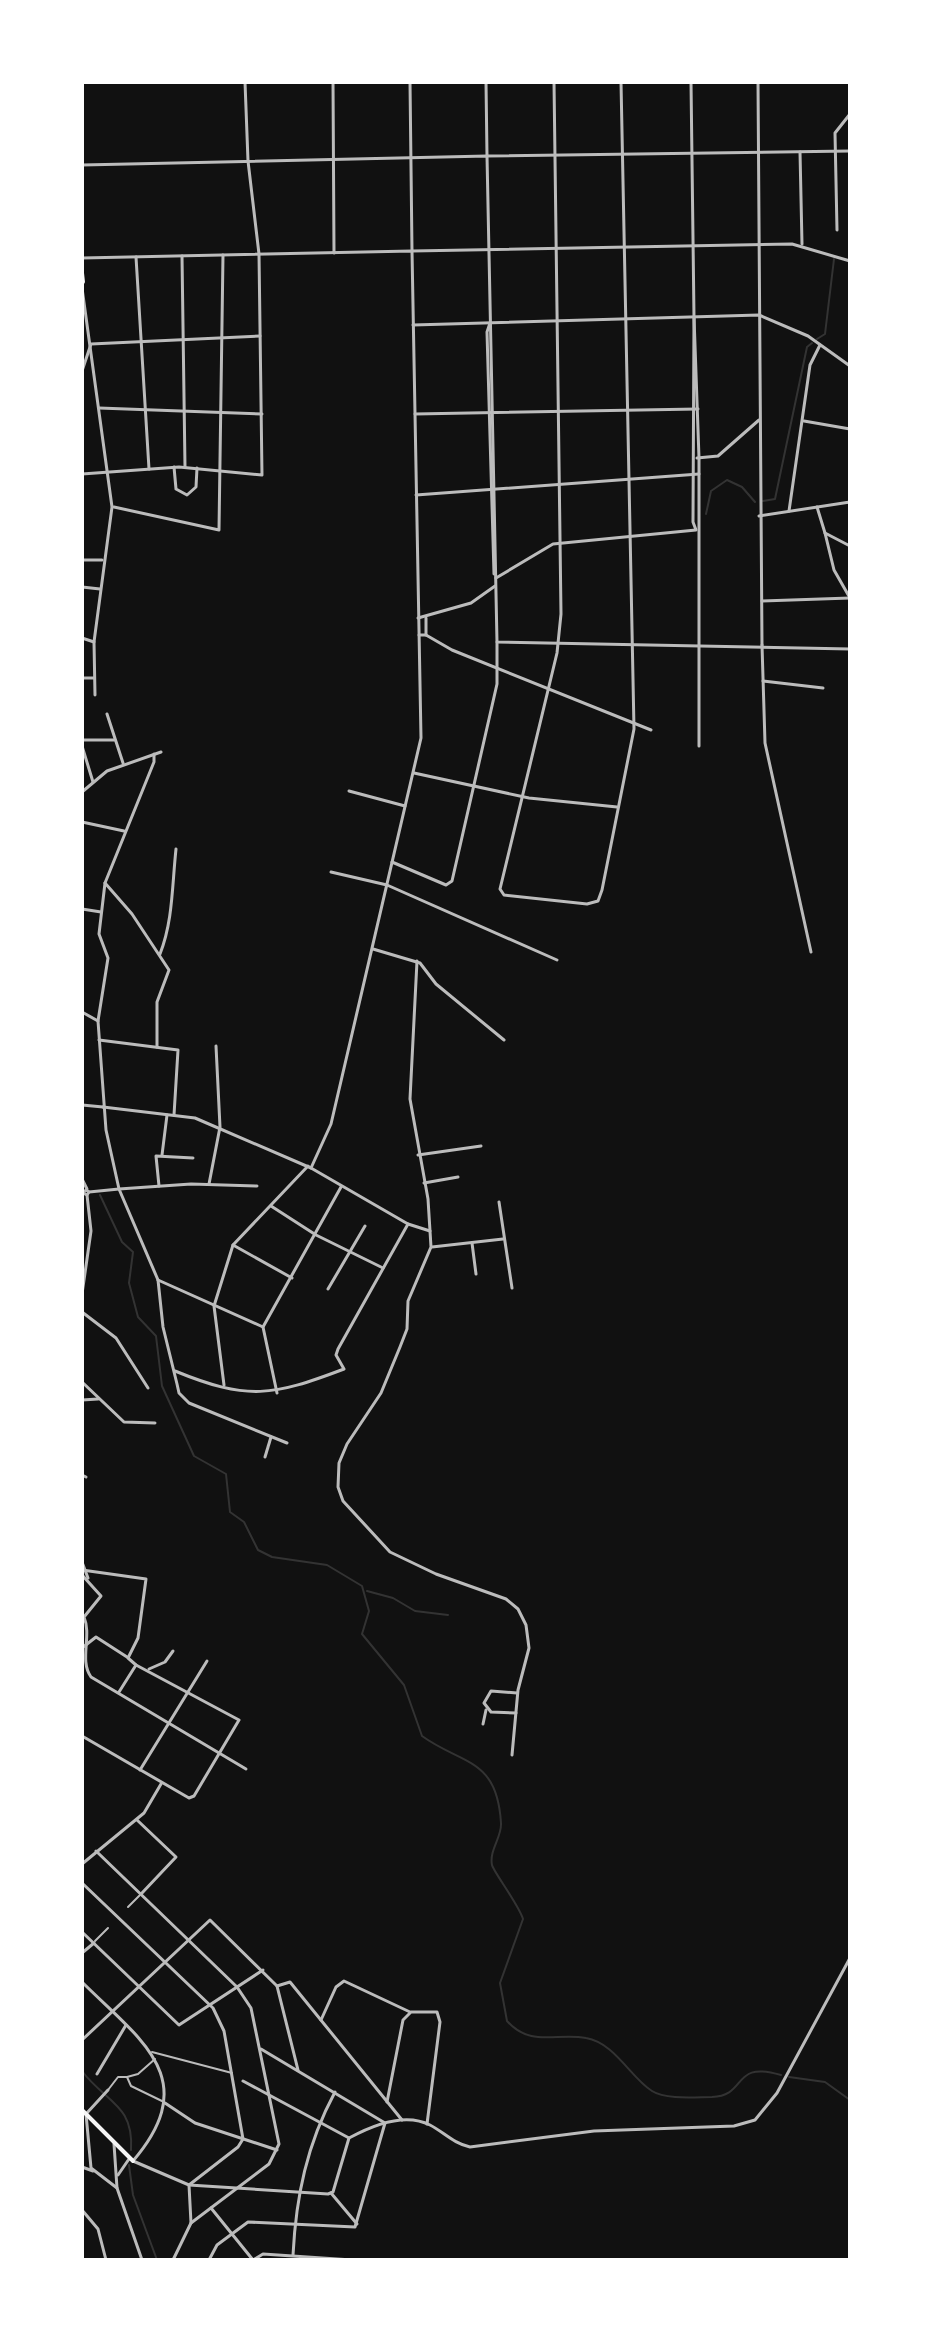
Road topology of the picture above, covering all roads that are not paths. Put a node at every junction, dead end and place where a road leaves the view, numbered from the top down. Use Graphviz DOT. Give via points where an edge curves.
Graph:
graph roads {
  1 [pos="245,82"];
  2 [pos="333,82"];
  3 [pos="410,82"];
  4 [pos="486,82"];
  5 [pos="554,82"];
  6 [pos="621,82"];
  7 [pos="691,82"];
  8 [pos="758,82"];
  9 [pos="850,114"];
  10 [pos="850,151"];
  11 [pos="800,152"];
  12 [pos="835,152"];
  13 [pos="692,153"];
  14 [pos="759,153"];
  15 [pos="622,154"];
  16 [pos="555,155"];
  17 [pos="487,156"];
  18 [pos="410,157"];
  19 [pos="333,159"];
  20 [pos="248,161"];
  21 [pos="82,165"];
  22 [pos="837,230"];
  23 [pos="759,244"];
  24 [pos="802,244"];
  25 [pos="693,245"];
  26 [pos="624,247"];
  27 [pos="556,248"];
  28 [pos="489,249"];
  29 [pos="412,251"];
  30 [pos="334,253"];
  31 [pos="259,254"];
  32 [pos="223,255"];
  33 [pos="182,256"];
  34 [pos="136,257"];
  35 [pos="82,258"];
  36 [pos="850,261"];
  37 [pos="82,273"];
  38 [pos="82,285"];
  39 [pos="759,315"];
  40 [pos="694,317"];
  41 [pos="625,319"];
  42 [pos="557,321"];
  43 [pos="490,323"];
  44 [pos="413,325"];
  45 [pos="260,336"];
  46 [pos="222,338"];
  47 [pos="183,340"];
  48 [pos="141,342"];
  49 [pos="91,344"];
  50 [pos="820,345"];
  51 [pos="82,346"];
  52 [pos="88,349"];
  53 [pos="692,363"];
  54 [pos="697,363"];
  55 [pos="850,366"];
  56 [pos="82,371"];
  57 [pos="99,408"];
  58 [pos="698,409"];
  59 [pos="145,410"];
  60 [pos="692,410"];
  61 [pos="185,411"];
  62 [pos="626,411"];
  63 [pos="488,412"];
  64 [pos="494,412"];
  65 [pos="558,412"];
  66 [pos="221,413"];
  67 [pos="262,414"];
  68 [pos="415,414"];
  69 [pos="759,420"];
  70 [pos="804,421"];
  71 [pos="850,429"];
  72 [pos="696,458"];
  73 [pos="174,467"];
  74 [pos="185,467"];
  75 [pos="197,468"];
  76 [pos="149,470"];
  77 [pos="220,470"];
  78 [pos="82,474"];
  79 [pos="106,475"];
  80 [pos="696,475"];
  81 [pos="628,480"];
  82 [pos="560,486"];
  83 [pos="493,492"];
  84 [pos="416,495"];
  85 [pos="850,502"];
  86 [pos="112,507"];
  87 [pos="817,507"];
  88 [pos="789,511"];
  89 [pos="759,516"];
  90 [pos="696,530"];
  91 [pos="825,533"];
  92 [pos="629,535"];
  93 [pos="563,542"];
  94 [pos="850,546"];
  95 [pos="82,560"];
  96 [pos="103,560"];
  97 [pos="496,578"];
  98 [pos="495,586"];
  99 [pos="82,587"];
  100 [pos="100,589"];
  101 [pos="850,598"];
  102 [pos="762,601"];
  103 [pos="418,618"];
  104 [pos="426,618"];
  105 [pos="419,635"];
  106 [pos="426,635"];
  107 [pos="82,638"];
  108 [pos="94,642"];
  109 [pos="497,642"];
  110 [pos="558,643"];
  111 [pos="631,644"];
  112 [pos="698,644"];
  113 [pos="762,645"];
  114 [pos="850,649"];
  115 [pos="499,670"];
  116 [pos="82,678"];
  117 [pos="94,678"];
  118 [pos="763,681"];
  119 [pos="823,688"];
  120 [pos="547,690"];
  121 [pos="95,695"];
  122 [pos="107,714"];
  123 [pos="634,724"];
  124 [pos="651,730"];
  125 [pos="116,739"];
  126 [pos="82,740"];
  127 [pos="82,746"];
  128 [pos="699,746"];
  129 [pos="161,752"];
  130 [pos="154,754"];
  131 [pos="123,763"];
  132 [pos="414,773"];
  133 [pos="93,782"];
  134 [pos="474,786"];
  135 [pos="349,791"];
  136 [pos="82,792"];
  137 [pos="522,797"];
  138 [pos="405,806"];
  139 [pos="617,807"];
  140 [pos="82,822"];
  141 [pos="124,831"];
  142 [pos="176,849"];
  143 [pos="392,862"];
  144 [pos="331,872"];
  145 [pos="105,883"];
  146 [pos="387,885"];
  147 [pos="82,909"];
  148 [pos="101,912"];
  149 [pos="372,948"];
  150 [pos="811,952"];
  151 [pos="160,955"];
  152 [pos="557,960"];
  153 [pos="417,961"];
  154 [pos="82,1012"];
  155 [pos="98,1021"];
  156 [pos="99,1040"];
  157 [pos="504,1040"];
  158 [pos="216,1046"];
  159 [pos="157,1047"];
  160 [pos="82,1105"];
  161 [pos="103,1107"];
  162 [pos="168,1114"];
  163 [pos="174,1115"];
  164 [pos="220,1127"];
  165 [pos="481,1146"];
  166 [pos="162,1155"];
  167 [pos="418,1155"];
  168 [pos="193,1158"];
  169 [pos="309,1167"];
  170 [pos="458,1177"];
  171 [pos="82,1179"];
  172 [pos="424,1183"];
  173 [pos="209,1184"];
  174 [pos="159,1186"];
  175 [pos="257,1186"];
  176 [pos="341,1187"];
  177 [pos="119,1189"];
  178 [pos="86,1194"];
  179 [pos="499,1202"];
  180 [pos="271,1206"];
  181 [pos="408,1224"];
  182 [pos="365,1226"];
  183 [pos="430,1231"];
  184 [pos="316,1235"];
  185 [pos="503,1239"];
  186 [pos="472,1243"];
  187 [pos="233,1245"];
  188 [pos="431,1247"];
  189 [pos="348,1253"];
  190 [pos="385,1269"];
  191 [pos="476,1274"];
  192 [pos="292,1278"];
  193 [pos="158,1280"];
  194 [pos="512,1288"];
  195 [pos="328,1289"];
  196 [pos="82,1294"];
  197 [pos="214,1306"];
  198 [pos="82,1312"];
  199 [pos="263,1327"];
  200 [pos="175,1371"];
  201 [pos="82,1382"];
  202 [pos="224,1387"];
  203 [pos="148,1388"];
  204 [pos="277,1393"];
  205 [pos="99,1399"];
  206 [pos="82,1400"];
  207 [pos="155,1423"];
  208 [pos="271,1436"];
  209 [pos="287,1443"];
  210 [pos="265,1457"];
  211 [pos="82,1482"];
  212 [pos="82,1524"];
  213 [pos="82,1562"];
  214 [pos="83,1571"];
  215 [pos="88,1640"];
  216 [pos="82,1648"];
  217 [pos="173,1651"];
  218 [pos="128,1658"];
  219 [pos="207,1661"];
  220 [pos="136,1665"];
  221 [pos="149,1669"];
  222 [pos="119,1692"];
  223 [pos="189,1692"];
  224 [pos="517,1693"];
  225 [pos="486,1710"];
  226 [pos="516,1713"];
  227 [pos="170,1722"];
  228 [pos="483,1724"];
  229 [pos="82,1736"];
  230 [pos="219,1752"];
  231 [pos="512,1755"];
  232 [pos="246,1769"];
  233 [pos="140,1770"];
  234 [pos="161,1784"];
  235 [pos="137,1820"];
  236 [pos="96,1851"];
  237 [pos="82,1864"];
  238 [pos="82,1883"];
  239 [pos="141,1894"];
  240 [pos="128,1907"];
  241 [pos="117,1918"];
  242 [pos="112,1923"];
  243 [pos="108,1928"];
  244 [pos="82,1932"];
  245 [pos="188,1940"];
  246 [pos="94,1943"];
  247 [pos="82,1953"];
  248 [pos="850,1958"];
  249 [pos="163,1962"];
  250 [pos="263,1970"];
  251 [pos="82,1982"];
  252 [pos="86,1986"];
  253 [pos="138,1986"];
  254 [pos="277,1986"];
  255 [pos="237,1987"];
  256 [pos="82,1990"];
  257 [pos="209,2005"];
  258 [pos="111,2009"];
  259 [pos="411,2012"];
  260 [pos="321,2020"];
  261 [pos="127,2024"];
  262 [pos="82,2040"];
  263 [pos="260,2048"];
  264 [pos="152,2052"];
  265 [pos="155,2059"];
  266 [pos="298,2070"];
  267 [pos="232,2073"];
  268 [pos="97,2074"];
  269 [pos="137,2075"];
  270 [pos="127,2077"];
  271 [pos="243,2081"];
  272 [pos="139,2084"];
  273 [pos="108,2090"];
  274 [pos="335,2092"];
  275 [pos="269,2094"];
  276 [pos="387,2102"];
  277 [pos="165,2103"];
  278 [pos="84,2112"];
  279 [pos="402,2121"];
  280 [pos="319,2122"];
  281 [pos="84,2123"];
  282 [pos="385,2123"];
  283 [pos="427,2124"];
  284 [pos="349,2138"];
  285 [pos="243,2139"];
  286 [pos="114,2144"];
  287 [pos="277,2150"];
  288 [pos="131,2160"];
  289 [pos="82,2167"];
  290 [pos="93,2171"];
  291 [pos="118,2175"];
  292 [pos="189,2185"];
  293 [pos="117,2188"];
  294 [pos="239,2188"];
  295 [pos="298,2192"];
  296 [pos="331,2193"];
  297 [pos="211,2208"];
  298 [pos="82,2210"];
  299 [pos="191,2223"];
  300 [pos="295,2225"];
  301 [pos="356,2225"];
  302 [pos="232,2233"];
  303 [pos="293,2255"];
  304 [pos="106,2260"];
  305 [pos="142,2260"];
  306 [pos="173,2260"];
  307 [pos="209,2260"];
  308 [pos="253,2260"];
  309 [pos="352,2260"];
  1 -- 20 [label="street"];
  2 -- 19 [label="street"];
  3 -- 18 [label="street"];
  4 -- 17 [label="street"];
  5 -- 16 [label="street"];
  6 -- 15 [label="street"];
  7 -- 13 [label="street"];
  8 -- 14 [label="street"];
  9 -- 12 [label="street" via="836,129"];
  10 -- 12 [label="street"];
  11 -- 12 [label="street"];
  11 -- 14 [label="street"];
  11 -- 24 [label="street"];
  12 -- 22 [label="street"];
  13 -- 14 [label="street"];
  13 -- 15 [label="street"];
  13 -- 25 [label="street"];
  14 -- 23 [label="street"];
  15 -- 16 [label="street"];
  15 -- 26 [label="street"];
  16 -- 17 [label="street"];
  16 -- 27 [label="street"];
  17 -- 18 [label="street"];
  17 -- 28 [label="street"];
  18 -- 19 [label="street"];
  18 -- 29 [label="street"];
  19 -- 20 [label="street"];
  19 -- 30 [label="street"];
  20 -- 21 [label="street"];
  20 -- 31 [label="street"];
  23 -- 24 [label="street"];
  23 -- 25 [label="street"];
  23 -- 39 [label="street"];
  24 -- 36 [label="street"];
  25 -- 26 [label="street"];
  25 -- 40 [label="street"];
  26 -- 27 [label="street"];
  26 -- 41 [label="street"];
  27 -- 28 [label="street"];
  27 -- 42 [label="street"];
  28 -- 29 [label="street"];
  28 -- 43 [label="street"];
  29 -- 30 [label="street"];
  29 -- 44 [label="street"];
  30 -- 31 [label="street"];
  31 -- 32 [label="street"];
  31 -- 45 [label="street"];
  32 -- 33 [label="street"];
  32 -- 46 [label="street"];
  33 -- 34 [label="street"];
  33 -- 47 [label="street"];
  34 -- 35 [label="street"];
  34 -- 48 [label="street"];
  37 -- 38 [label="main road"];
  38 -- 49 [label="street"];
  39 -- 40 [label="street"];
  39 -- 50 [label="street"];
  39 -- 69 [label="street"];
  40 -- 41 [label="street"];
  40 -- 53 [label="street"];
  40 -- 54 [label="street"];
  41 -- 42 [label="street"];
  41 -- 62 [label="street"];
  42 -- 43 [label="street"];
  42 -- 65 [label="street"];
  43 -- 44 [label="street"];
  43 -- 63 [label="street"];
  43 -- 64 [label="street"];
  44 -- 68 [label="street"];
  45 -- 46 [label="street"];
  45 -- 67 [label="street"];
  46 -- 47 [label="street"];
  46 -- 66 [label="street"];
  47 -- 48 [label="street"];
  47 -- 61 [label="street"];
  48 -- 49 [label="street"];
  48 -- 59 [label="street"];
  49 -- 52 [label="street"];
  49 -- 57 [label="street"];
  50 -- 55 [label="street"];
  50 -- 70 [label="street" via="810,365"];
  51 -- 52 [label="street"];
  52 -- 56 [label="street"];
  53 -- 54 [label="street"];
  53 -- 60 [label="street"];
  54 -- 58 [label="street"];
  57 -- 59 [label="street"];
  57 -- 79 [label="street"];
  58 -- 60 [label="street"];
  58 -- 72 [label="street"];
  59 -- 61 [label="street"];
  59 -- 76 [label="street"];
  60 -- 62 [label="street"];
  60 -- 72 [label="street"];
  61 -- 66 [label="street"];
  61 -- 74 [label="street"];
  62 -- 65 [label="street"];
  62 -- 81 [label="street"];
  63 -- 64 [label="street"];
  63 -- 68 [label="street"];
  63 -- 83 [label="street"];
  64 -- 65 [label="street"];
  64 -- 83 [label="street"];
  65 -- 82 [label="street"];
  66 -- 67 [label="street"];
  66 -- 77 [label="street"];
  67 -- 77 [label="street" via="263,473"];
  68 -- 84 [label="street"];
  69 -- 72 [label="street" via="718,456"];
  69 -- 89 [label="street"];
  70 -- 71 [label="street"];
  70 -- 88 [label="street"];
  72 -- 80 [label="street"];
  73 -- 74 [label="street"];
  73 -- 75 [label="street" via="176,489 187,495 196,487"];
  73 -- 76 [label="street"];
  74 -- 75 [label="street"];
  75 -- 77 [label="street"];
  76 -- 79 [label="street"];
  77 -- 86 [label="street" via="219,530"];
  78 -- 79 [label="street"];
  79 -- 86 [label="street"];
  80 -- 81 [label="street"];
  80 -- 90 [label="street"];
  81 -- 82 [label="street"];
  81 -- 92 [label="street"];
  82 -- 83 [label="street"];
  82 -- 93 [label="street"];
  83 -- 84 [label="street"];
  83 -- 97 [label="street"];
  84 -- 103 [label="street"];
  85 -- 87 [label="street"];
  86 -- 96 [label="street"];
  87 -- 88 [label="street"];
  87 -- 91 [label="street"];
  88 -- 89 [label="street"];
  89 -- 102 [label="street"];
  90 -- 92 [label="street"];
  90 -- 112 [label="street"];
  91 -- 94 [label="street"];
  91 -- 101 [label="street" via="834,570"];
  92 -- 93 [label="street"];
  92 -- 111 [label="street"];
  93 -- 97 [label="street"];
  93 -- 110 [label="street"];
  95 -- 96 [label="street"];
  96 -- 100 [label="street"];
  97 -- 98 [label="street"];
  98 -- 104 [label="street" via="471,603"];
  98 -- 109 [label="street"];
  99 -- 100 [label="street"];
  100 -- 108 [label="street"];
  101 -- 102 [label="street"];
  102 -- 113 [label="street"];
  103 -- 104 [label="street"];
  103 -- 105 [label="street"];
  104 -- 106 [label="street"];
  105 -- 106 [label="street"];
  105 -- 132 [label="street" via="421,734"];
  106 -- 115 [label="street"];
  107 -- 108 [label="street"];
  108 -- 117 [label="street"];
  109 -- 110 [label="street"];
  109 -- 115 [label="street"];
  110 -- 111 [label="street"];
  110 -- 120 [label="street"];
  111 -- 112 [label="street"];
  111 -- 123 [label="street"];
  112 -- 113 [label="street"];
  112 -- 128 [label="street"];
  113 -- 114 [label="street"];
  113 -- 118 [label="street"];
  115 -- 120 [label="street"];
  115 -- 134 [label="street"];
  116 -- 117 [label="street"];
  117 -- 121 [label="street"];
  118 -- 119 [label="street"];
  118 -- 150 [label="street" via="768,759"];
  120 -- 123 [label="street"];
  120 -- 137 [label="street"];
  122 -- 125 [label="street"];
  123 -- 124 [label="street"];
  123 -- 139 [label="street"];
  125 -- 126 [label="street"];
  125 -- 131 [label="street"];
  127 -- 133 [label="street"];
  129 -- 130 [label="street"];
  130 -- 131 [label="street"];
  130 -- 141 [label="street"];
  131 -- 133 [label="street"];
  132 -- 134 [label="street"];
  132 -- 138 [label="street"];
  133 -- 136 [label="street"];
  134 -- 137 [label="street"];
  134 -- 143 [label="street" via="452,881 446,885"];
  135 -- 138 [label="street"];
  137 -- 139 [label="street"];
  137 -- 139 [label="street" via="500,893 587,904 596,902 602,890"];
  138 -- 143 [label="street"];
  140 -- 141 [label="street"];
  141 -- 145 [label="street"];
  142 -- 151 [label="street" via="171,919"];
  143 -- 146 [label="street"];
  144 -- 146 [label="street"];
  145 -- 148 [label="street"];
  145 -- 151 [label="street"];
  146 -- 149 [label="street"];
  146 -- 152 [label="street"];
  147 -- 148 [label="street"];
  148 -- 155 [label="street" via="99,939 108,958"];
  149 -- 153 [label="street"];
  149 -- 169 [label="street" via="331,1124"];
  151 -- 159 [label="street" via="169,973 157,1002"];
  153 -- 157 [label="street" via="436,984"];
  153 -- 167 [label="street" via="408,1076"];
  154 -- 155 [label="street"];
  155 -- 156 [label="street"];
  156 -- 159 [label="street"];
  156 -- 161 [label="street"];
  158 -- 164 [label="street"];
  159 -- 163 [label="street" via="178,1050"];
  160 -- 161 [label="street"];
  161 -- 162 [label="street"];
  161 -- 177 [label="street"];
  162 -- 163 [label="street"];
  162 -- 166 [label="street"];
  163 -- 164 [label="street"];
  164 -- 169 [label="street"];
  164 -- 173 [label="street"];
  165 -- 167 [label="street"];
  166 -- 168 [label="street"];
  166 -- 174 [label="street" via="156,1156"];
  167 -- 172 [label="street"];
  169 -- 176 [label="street"];
  169 -- 180 [label="street"];
  170 -- 172 [label="street"];
  171 -- 178 [label="street"];
  172 -- 183 [label="street"];
  173 -- 174 [label="street"];
  173 -- 175 [label="street"];
  174 -- 177 [label="street"];
  176 -- 181 [label="street"];
  176 -- 184 [label="street"];
  177 -- 178 [label="street"];
  177 -- 193 [label="street"];
  178 -- 196 [label="street" via="91,1231"];
  179 -- 185 [label="street"];
  180 -- 184 [label="street"];
  180 -- 187 [label="street"];
  181 -- 183 [label="street"];
  181 -- 190 [label="street"];
  182 -- 189 [label="street"];
  183 -- 188 [label="street"];
  184 -- 189 [label="street"];
  184 -- 192 [label="street"];
  185 -- 186 [label="street"];
  185 -- 194 [label="street"];
  186 -- 188 [label="street"];
  186 -- 191 [label="street"];
  187 -- 192 [label="street"];
  187 -- 197 [label="street"];
  188 -- 224 [label="street" via="408,1301 407,1329 381,1393 339,1463 338,1487 343,1501 390,1552 512,1602 523,1617 529,1642"];
  189 -- 190 [label="street"];
  189 -- 195 [label="street"];
  190 -- 204 [label="street" via="338,1349 344,1369"];
  192 -- 199 [label="street"];
  193 -- 197 [label="street"];
  193 -- 200 [label="street"];
  197 -- 199 [label="street"];
  197 -- 202 [label="street"];
  198 -- 203 [label="street" via="116,1338"];
  199 -- 204 [label="street"];
  200 -- 202 [label="street"];
  200 -- 208 [label="street" via="179,1393 189,1403"];
  201 -- 205 [label="street"];
  202 -- 204 [label="street"];
  205 -- 206 [label="street"];
  205 -- 207 [label="street" via="124,1422"];
  208 -- 209 [label="street"];
  208 -- 210 [label="street"];
  211 -- 212 [label="street"];
  213 -- 214 [label="street"];
  214 -- 215 [label="street" via="101,1596 85,1615"];
  214 -- 218 [label="street" via="146,1579 138,1638"];
  215 -- 216 [label="street"];
  215 -- 218 [label="street" via="96,1637"];
  215 -- 222 [label="street" via="87,1672"];
  217 -- 221 [label="street"];
  218 -- 220 [label="street"];
  219 -- 223 [label="street"];
  220 -- 221 [label="street"];
  220 -- 222 [label="street"];
  221 -- 223 [label="street"];
  222 -- 227 [label="street"];
  223 -- 227 [label="street"];
  223 -- 230 [label="street" via="239,1720"];
  224 -- 225 [label="street" via="487,1692"];
  224 -- 226 [label="street"];
  225 -- 226 [label="street"];
  225 -- 228 [label="street"];
  226 -- 231 [label="street"];
  227 -- 230 [label="street"];
  227 -- 233 [label="street"];
  229 -- 233 [label="street"];
  230 -- 232 [label="street"];
  230 -- 234 [label="street" via="191,1799"];
  233 -- 234 [label="street"];
  234 -- 235 [label="street"];
  235 -- 236 [label="street"];
  235 -- 239 [label="street" via="176,1857"];
  236 -- 237 [label="street"];
  236 -- 239 [label="street"];
  238 -- 241 [label="street"];
  239 -- 240 [label="street"];
  239 -- 245 [label="street"];
  241 -- 242 [label="street"];
  241 -- 249 [label="street"];
  243 -- 246 [label="street"];
  244 -- 246 [label="street"];
  245 -- 249 [label="street"];
  245 -- 250 [label="street" via="210,1920"];
  245 -- 255 [label="street"];
  246 -- 247 [label="street"];
  246 -- 253 [label="street"];
  248 -- 283 [label="street" via="777,2093 747,2124 579,2132 470,2147"];
  249 -- 253 [label="street"];
  249 -- 257 [label="street"];
  250 -- 254 [label="street"];
  250 -- 255 [label="street"];
  251 -- 252 [label="street"];
  252 -- 256 [label="street"];
  252 -- 258 [label="street"];
  253 -- 257 [label="street" via="179,2025"];
  253 -- 258 [label="street"];
  254 -- 260 [label="street" via="290,1982"];
  254 -- 266 [label="street"];
  255 -- 257 [label="street"];
  255 -- 263 [label="street" via="249,2003"];
  257 -- 267 [label="street" via="221,2022"];
  258 -- 261 [label="street"];
  258 -- 262 [label="street"];
  259 -- 260 [label="street" via="344,1981"];
  259 -- 276 [label="street" via="400,2028"];
  259 -- 283 [label="street" via="437,2012 440,2018"];
  260 -- 276 [label="street"];
  261 -- 264 [label="street"];
  261 -- 268 [label="street"];
  263 -- 266 [label="street"];
  263 -- 275 [label="street"];
  264 -- 265 [label="street"];
  264 -- 267 [label="street"];
  265 -- 269 [label="street"];
  265 -- 277 [label="street"];
  266 -- 274 [label="street"];
  267 -- 285 [label="street"];
  269 -- 270 [label="street"];
  269 -- 272 [label="street"];
  270 -- 272 [label="street" via="131,2086"];
  270 -- 273 [label="street" via="118,2077"];
  271 -- 275 [label="street"];
  272 -- 277 [label="street"];
  273 -- 278 [label="street"];
  274 -- 280 [label="street"];
  274 -- 282 [label="street"];
  275 -- 280 [label="street"];
  275 -- 287 [label="street" via="279,2132"];
  276 -- 279 [label="street"];
  277 -- 285 [label="street" via="195,2123"];
  277 -- 288 [label="street"];
  278 -- 281 [label="street"];
  278 -- 286 [label="main road"];
  279 -- 282 [label="street"];
  279 -- 283 [label="street"];
  280 -- 284 [label="street"];
  280 -- 295 [label="street"];
  281 -- 290 [label="street"];
  282 -- 284 [label="street"];
  282 -- 301 [label="street"];
  284 -- 296 [label="street"];
  285 -- 287 [label="street"];
  285 -- 292 [label="street"];
  286 -- 288 [label="main road"];
  286 -- 291 [label="street"];
  287 -- 294 [label="street" via="269,2164"];
  288 -- 291 [label="street"];
  288 -- 292 [label="street"];
  289 -- 290 [label="street"];
  290 -- 293 [label="street"];
  291 -- 293 [label="street"];
  292 -- 294 [label="street"];
  292 -- 299 [label="street"];
  293 -- 305 [label="street"];
  294 -- 295 [label="street"];
  294 -- 297 [label="street"];
  295 -- 296 [label="street"];
  295 -- 300 [label="street"];
  296 -- 301 [label="street"];
  297 -- 299 [label="street"];
  297 -- 302 [label="street"];
  298 -- 304 [label="street" via="98,2229"];
  299 -- 306 [label="street"];
  300 -- 301 [label="street"];
  300 -- 302 [label="street" via="253,2221"];
  300 -- 303 [label="street"];
  302 -- 307 [label="street"];
  302 -- 308 [label="street"];
  303 -- 308 [label="street" via="263,2254"];
  303 -- 309 [label="street"];
}
